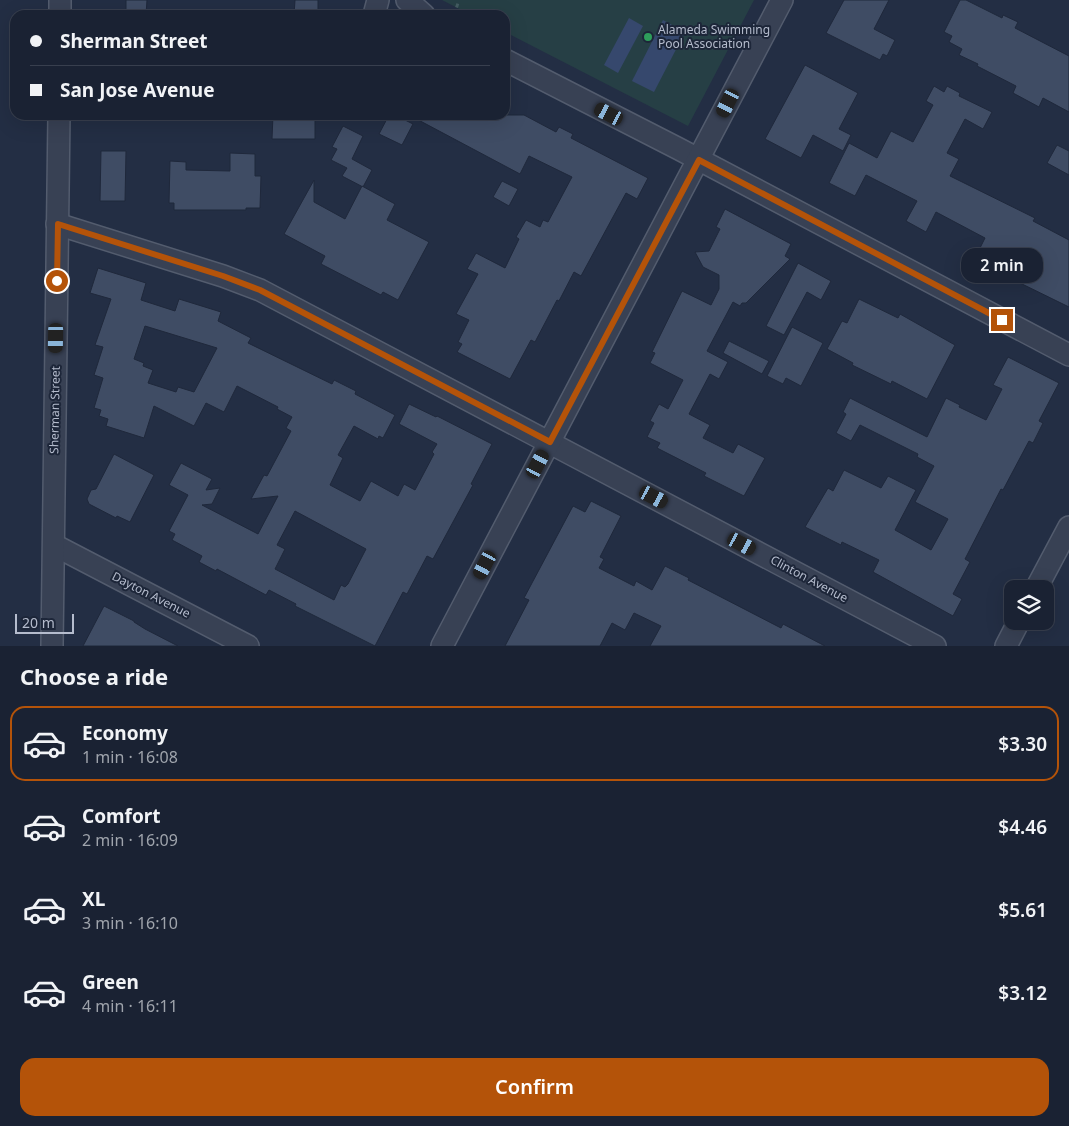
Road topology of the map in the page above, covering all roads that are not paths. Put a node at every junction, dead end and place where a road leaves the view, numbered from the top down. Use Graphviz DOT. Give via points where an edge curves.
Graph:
graph roads {
  1 [pos="408,0"];
  2 [pos="782,0"];
  3 [pos="419,10"];
  4 [pos="510,63"];
  5 [pos="59,120"];
  6 [pos="699,160"];
  7 [pos="58,224"];
  8 [pos="1069,355"];
  9 [pos="550,442"];
  10 [pos="1069,527"];
  11 [pos="54,545"];
  12 [pos="1041,580"];
  13 [pos="1014,630"];
  14 [pos="52,646"];
  15 [pos="248,646"];
  16 [pos="442,646"];
  17 [pos="935,646"];
  18 [pos="1006,646"];
  1 -- 3 [label="street"];
  2 -- 6 [label="street"];
  4 -- 6 [label="street"];
  5 -- 7 [label="street, Sherman Street"];
  6 -- 8 [label="street"];
  6 -- 9 [label="street"];
  7 -- 9 [label="street, Clinton Avenue" via="260,290"];
  7 -- 11 [label="street, Sherman Street"];
  9 -- 16 [label="street"];
  9 -- 17 [label="street, Clinton Avenue"];
  10 -- 12 [label="street"];
  11 -- 14 [label="street, Sherman Street"];
  11 -- 15 [label="street, Dayton Avenue"];
  13 -- 18 [label="street"];
}
